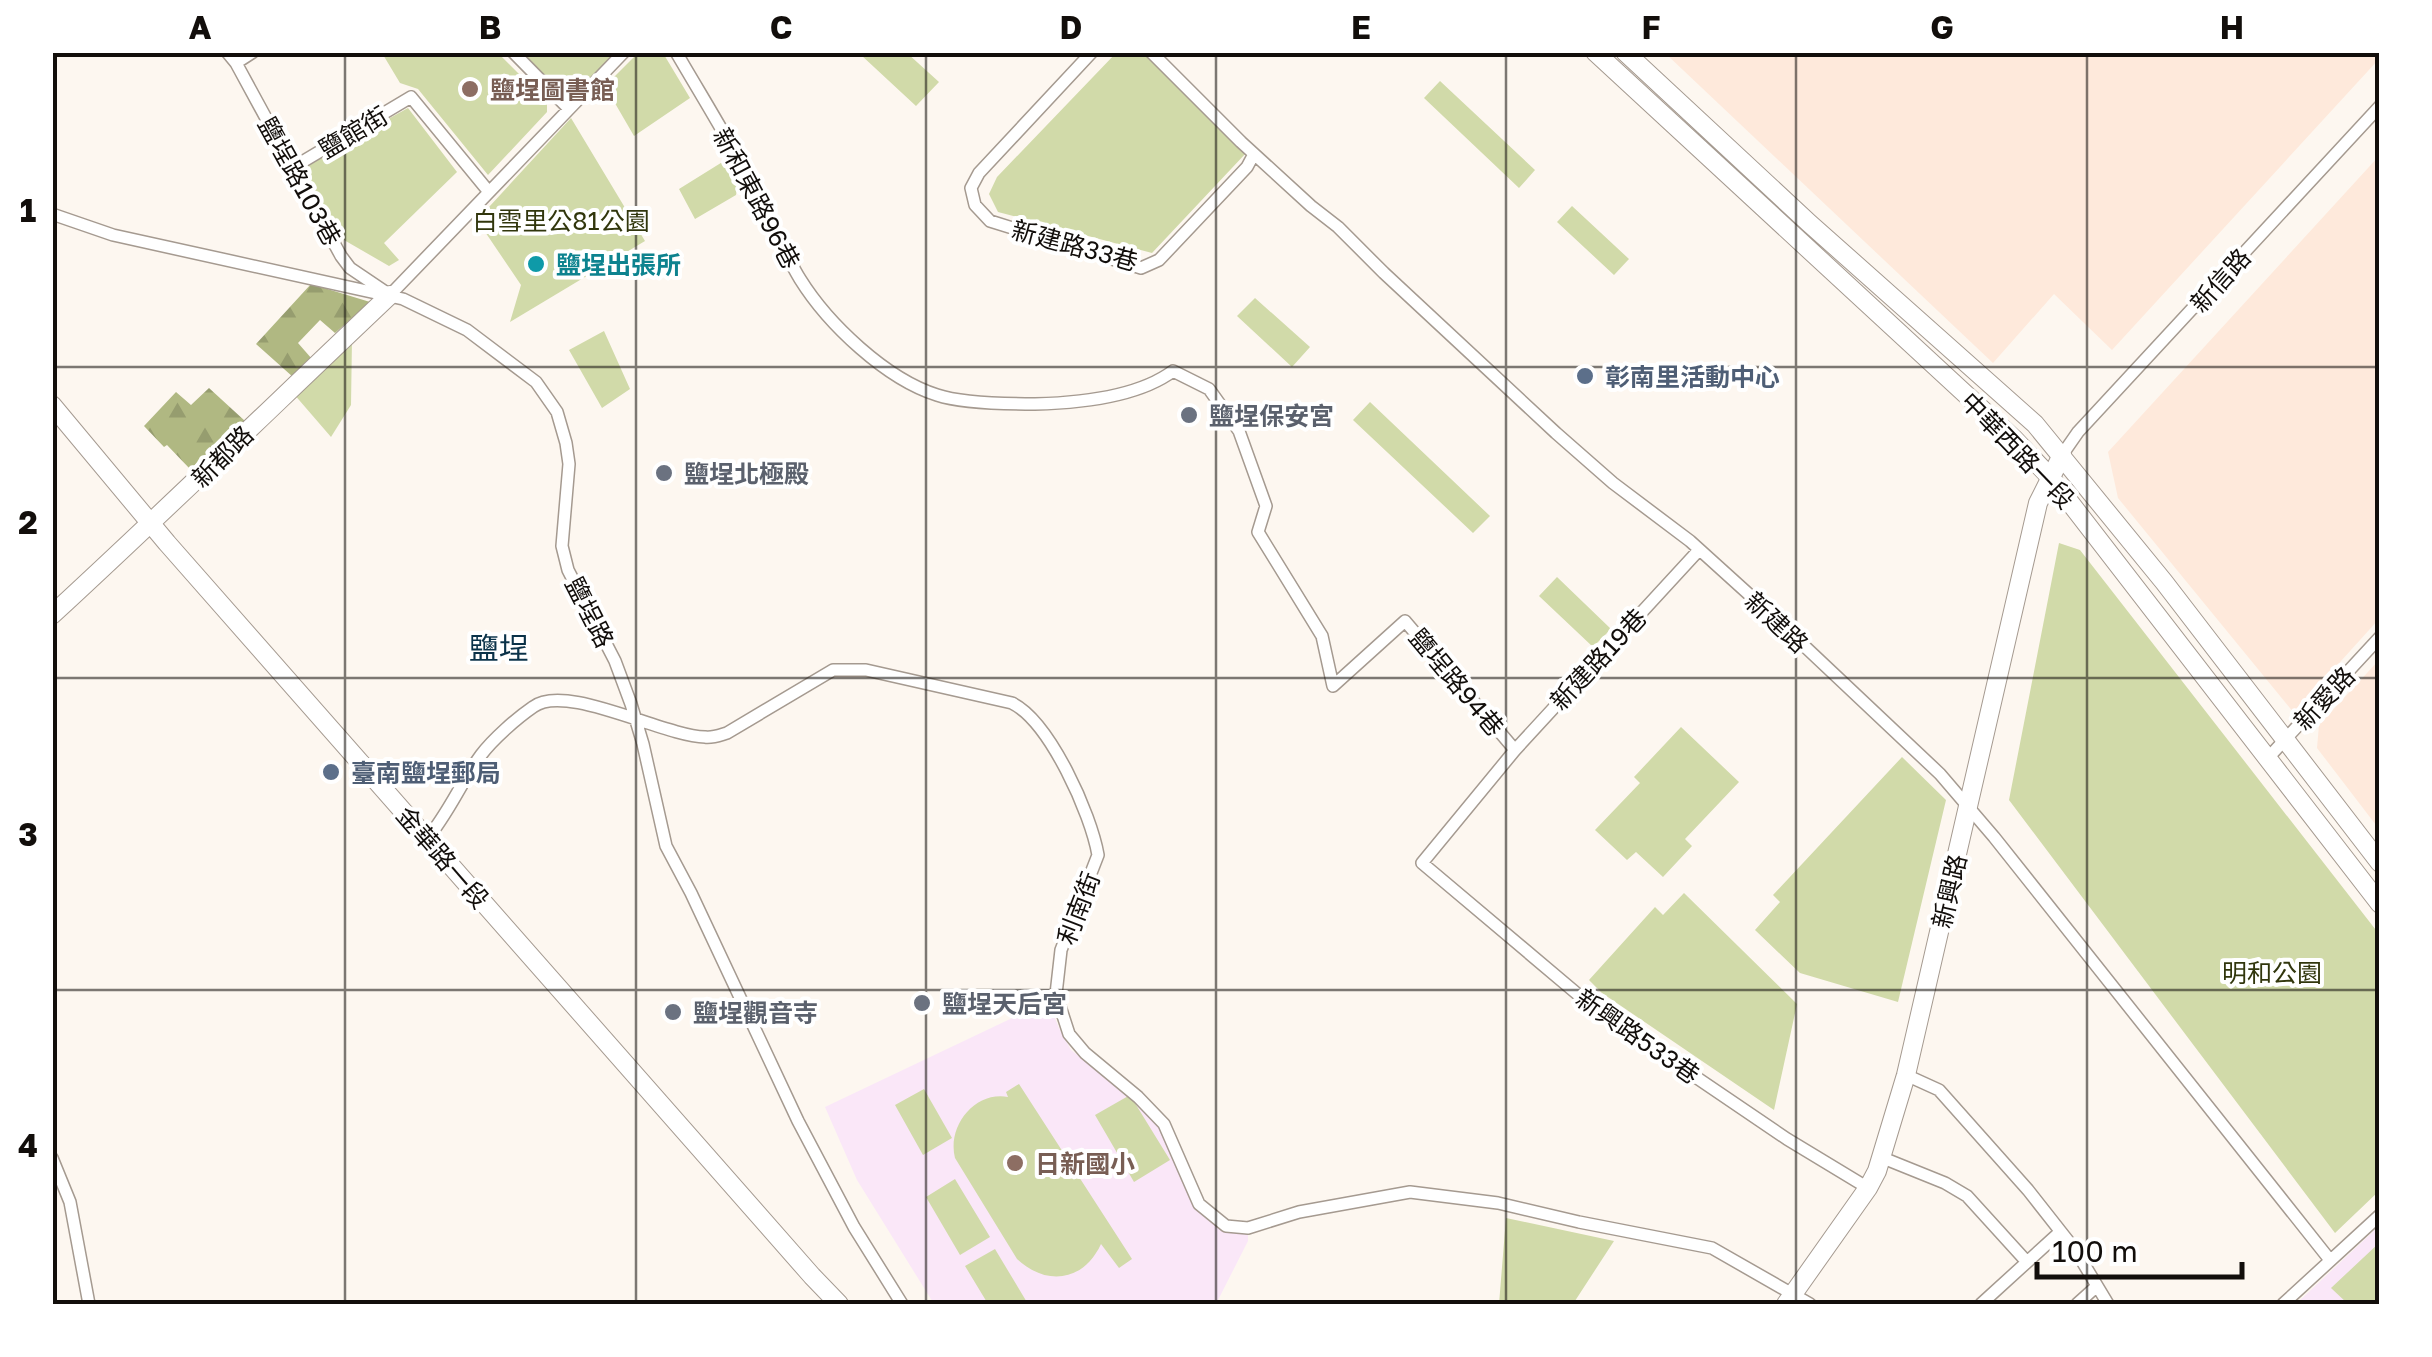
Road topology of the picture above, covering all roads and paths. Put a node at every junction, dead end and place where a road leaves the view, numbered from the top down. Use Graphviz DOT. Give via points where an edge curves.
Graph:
graph roads {
  1 [pos="254,52"];
  2 [pos="513,52"];
  3 [pos="624,52"];
  4 [pos="676,52"];
  5 [pos="1092,52"];
  6 [pos="1151,52"];
  7 [pos="1595,52"];
  8 [pos="1625,52"];
  9 [pos="232,58"];
  10 [pos="2380,106"];
  11 [pos="570,109"];
  12 [pos="1254,154"];
  13 [pos="292,168"];
  14 [pos="489,192"];
  15 [pos="52,214"];
  16 [pos="390,295"];
  17 [pos="1209,389"];
  18 [pos="52,404"];
  19 [pos="2062,455"];
  20 [pos="2051,478"];
  21 [pos="151,524"];
  22 [pos="1699,550"];
  23 [pos="52,616"];
  24 [pos="2380,637"];
  25 [pos="634,719"];
  26 [pos="2284,740"];
  27 [pos="1514,750"];
  28 [pos="2268,758"];
  29 [pos="1967,805"];
  30 [pos="426,840"];
  31 [pos="1422,863"];
  32 [pos="2380,863"];
  33 [pos="2380,904"];
  34 [pos="1906,1076"];
  35 [pos="52,1158"];
  36 [pos="1883,1158"];
  37 [pos="1868,1188"];
  38 [pos="2380,1215"];
  39 [pos="2060,1232"];
  40 [pos="2330,1260"];
  41 [pos="2026,1262"];
  42 [pos="2097,1286"];
  43 [pos="1790,1299"];
  44 [pos="89,1304"];
  45 [pos="840,1304"];
  46 [pos="902,1304"];
  47 [pos="1810,1304"];
  48 [pos="1981,1304"];
  49 [pos="2077,1304"];
  50 [pos="2108,1304"];
  51 [pos="2283,1304"];
  1 -- 9 [label="street"];
  2 -- 11 [label="street"];
  3 -- 11 [label="street"];
  4 -- 17 [label="street, 新和東路96巷" via="801,281 847,337 886,370 937,396 1006,404 1067,403 1128,391 1173,370"];
  5 -- 12 [label="street, 新建路33巷" via="979,174 971,188 975,205 990,221 1141,268 1160,260"];
  6 -- 12 [label="street, 新建路"];
  7 -- 20 [label="main road, 中華西路一段"];
  8 -- 19 [label="main road, 中華西路一段"];
  9 -- 13 [label="street, 鹽埕路103巷"];
  10 -- 19 [label="street, 新信路"];
  11 -- 14 [label="street"];
  12 -- 22 [label="street, 新建路" via="1556,433"];
  13 -- 14 [label="street, 鹽館街" via="411,97"];
  13 -- 16 [label="street, 鹽埕路103巷" via="350,268"];
  14 -- 16 [label="street"];
  15 -- 16 [label="street, 鹽埕路" via="113,235"];
  16 -- 21 [label="main road, 新都路"];
  16 -- 25 [label="street, 鹽埕路" via="492,347 536,382 557,412 569,464 562,546 568,570 615,661"];
  17 -- 27 [label="street, 鹽埕路94巷" via="1239,431 1266,506 1258,532 1322,636 1333,686 1405,621"];
  18 -- 21 [label="main road, 金華路一段"];
  19 -- 20 [label="main road, 新興路"];
  19 -- 26 [label="main road, 中華西路一段"];
  20 -- 28 [label="main road, 中華西路一段"];
  20 -- 29 [label="main road, 新興路" via="2038,503"];
  21 -- 23 [label="main road, 新都路"];
  21 -- 30 [label="main road, 金華路一段"];
  22 -- 27 [label="street, 新建路19巷"];
  22 -- 29 [label="street, 新建路"];
  24 -- 26 [label="street, 新愛路"];
  25 -- 30 [label="street, 利南街" via="558,700 534,705 482,753"];
  25 -- 43 [label="street, 利南街" via="710,738 833,670 866,670 1012,703 1031,716 1062,761 1098,855 1060,950 1056,994 1069,1034 1164,1124 1199,1204 1226,1226 1248,1228 1410,1192 1498,1203 1712,1248"];
  25 -- 46 [label="street, 鹽埕路" via="666,846 798,1121"];
  26 -- 28 [label="street, 新愛路"];
  26 -- 32 [label="main road, 中華西路一段"];
  27 -- 31 [label="street, 新建路19巷"];
  28 -- 33 [label="main road, 中華西路一段"];
  29 -- 34 [label="main road, 新興路"];
  29 -- 40 [label="street, 新建路"];
  30 -- 45 [label="main road, 金華路一段"];
  31 -- 37 [label="street, 新興路533巷" via="1594,1008"];
  34 -- 36 [label="main road, 新興路"];
  34 -- 39 [label="street" via="1940,1090"];
  35 -- 44 [label="street" via="70,1202"];
  36 -- 37 [label="main road, 新興路"];
  36 -- 41 [label="street" via="1967,1196"];
  37 -- 43 [label="main road, 新興路"];
  38 -- 40 [label="street"];
  39 -- 41 [label="street"];
  39 -- 42 [label="street"];
  40 -- 51 [label="street"];
  41 -- 48 [label="street"];
  42 -- 49 [label="street"];
  42 -- 50 [label="street"];
  43 -- 47 [label="street, 利南街"];
}
